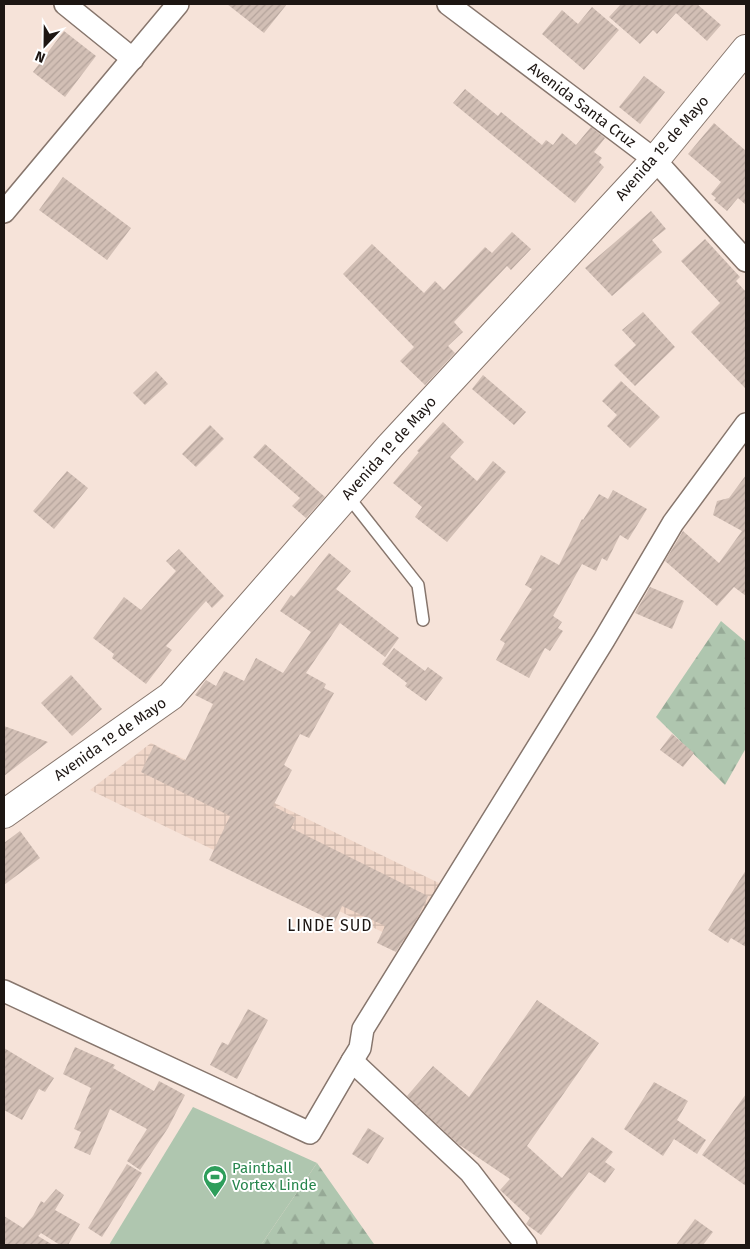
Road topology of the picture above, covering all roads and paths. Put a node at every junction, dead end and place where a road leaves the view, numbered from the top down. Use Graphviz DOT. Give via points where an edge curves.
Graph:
graph roads {
  1 [pos="65,4"];
  2 [pos="178,4"];
  3 [pos="448,4"];
  4 [pos="746,49"];
  5 [pos="133,58"];
  6 [pos="655,160"];
  7 [pos="4,212"];
  8 [pos="746,262"];
  9 [pos="746,424"];
  10 [pos="347,495"];
  11 [pos="423,620"];
  12 [pos="4,814"];
  13 [pos="4,991"];
  14 [pos="352,1061"];
  15 [pos="526,1245"];
  1 -- 5 [label="street"];
  2 -- 5 [label="street"];
  3 -- 6 [label="street, Avenida Santa Cruz"];
  4 -- 6 [label="main road, Avenida 1º de Mayo"];
  5 -- 7 [label="street"];
  6 -- 8 [label="street, Avenida Santa Cruz"];
  6 -- 10 [label="main road, Avenida 1º de Mayo"];
  9 -- 14 [label="street" via="673,523 363,1029 360,1048"];
  10 -- 11 [label="lane" via="418,585"];
  10 -- 12 [label="main road, Avenida 1º de Mayo" via="170,696"];
  13 -- 14 [label="street" via="310,1133"];
  14 -- 15 [label="street" via="470,1172"];
}
